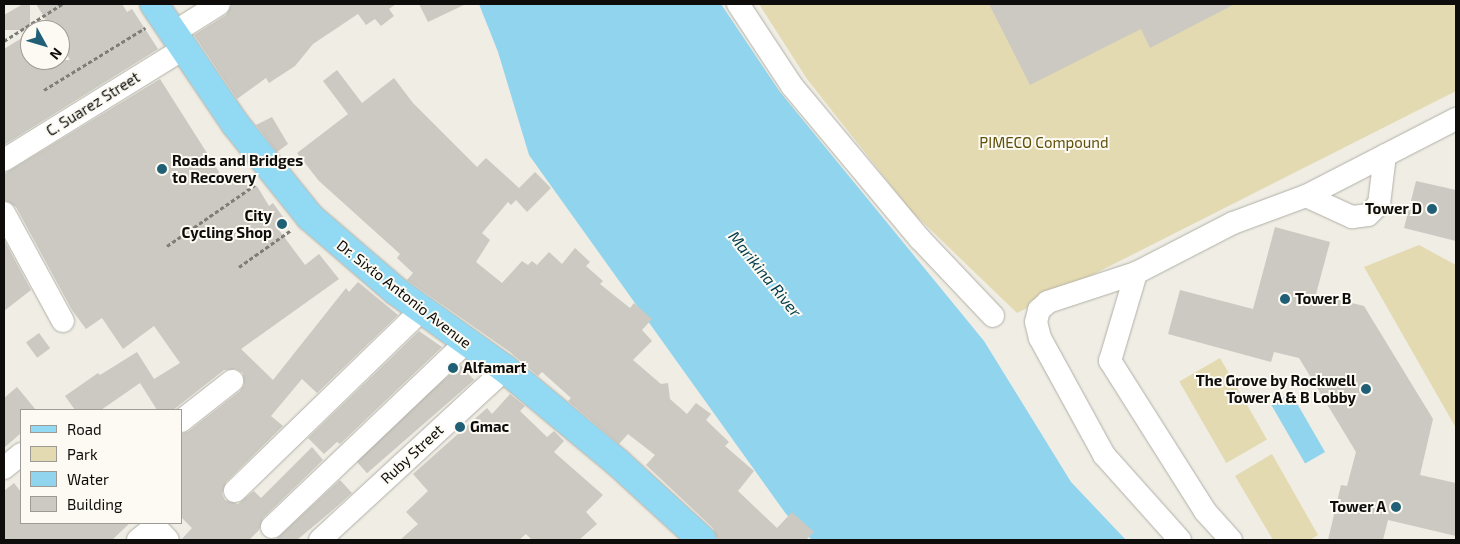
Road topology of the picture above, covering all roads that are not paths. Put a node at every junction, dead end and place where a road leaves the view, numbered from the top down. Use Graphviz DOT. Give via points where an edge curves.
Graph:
graph roads {
  1 [pos="219,4"];
  2 [pos="738,4"];
  3 [pos="168,26"];
  4 [pos="1456,119"];
  5 [pos="1385,155"];
  6 [pos="4,160"];
  7 [pos="1306,196"];
  8 [pos="7,224"];
  9 [pos="1136,273"];
  10 [pos="421,311"];
  11 [pos="992,316"];
  12 [pos="63,321"];
  13 [pos="466,342"];
  14 [pos="505,369"];
  15 [pos="232,381"];
  16 [pos="182,420"];
  17 [pos="20,455"];
  18 [pos="4,468"];
  19 [pos="235,491"];
  20 [pos="272,527"];
  21 [pos="320,540"];
  22 [pos="702,540"];
  23 [pos="1180,540"];
  24 [pos="1231,540"];
  1 -- 3 [label="street, C. Suarez Street"];
  2 -- 11 [label="street" via="809,108 914,232"];
  3 -- 6 [label="street, C. Suarez Street"];
  3 -- 10 [label="main road, Dr. Sixto Antonio Avenue" via="272,174 310,217 354,258"];
  4 -- 5 [label="street"];
  5 -- 7 [label="street"];
  5 -- 7 [label="street" via="1379,204 1368,215 1352,217"];
  7 -- 9 [label="street" via="1233,223"];
  8 -- 12 [label="street"];
  9 -- 23 [label="street" via="1048,302 1039,310 1036,322 1040,338 1104,455"];
  9 -- 24 [label="street" via="1110,360 1205,511"];
  10 -- 13 [label="main road, Dr. Sixto Antonio Avenue"];
  10 -- 19 [label="street"];
  13 -- 14 [label="main road, Dr. Sixto Antonio Avenue"];
  13 -- 20 [label="street"];
  14 -- 21 [label="street, Ruby Street"];
  14 -- 22 [label="main road, Dr. Sixto Antonio Avenue" via="617,462"];
  15 -- 16 [label="street"];
  17 -- 18 [label="street"];
}
